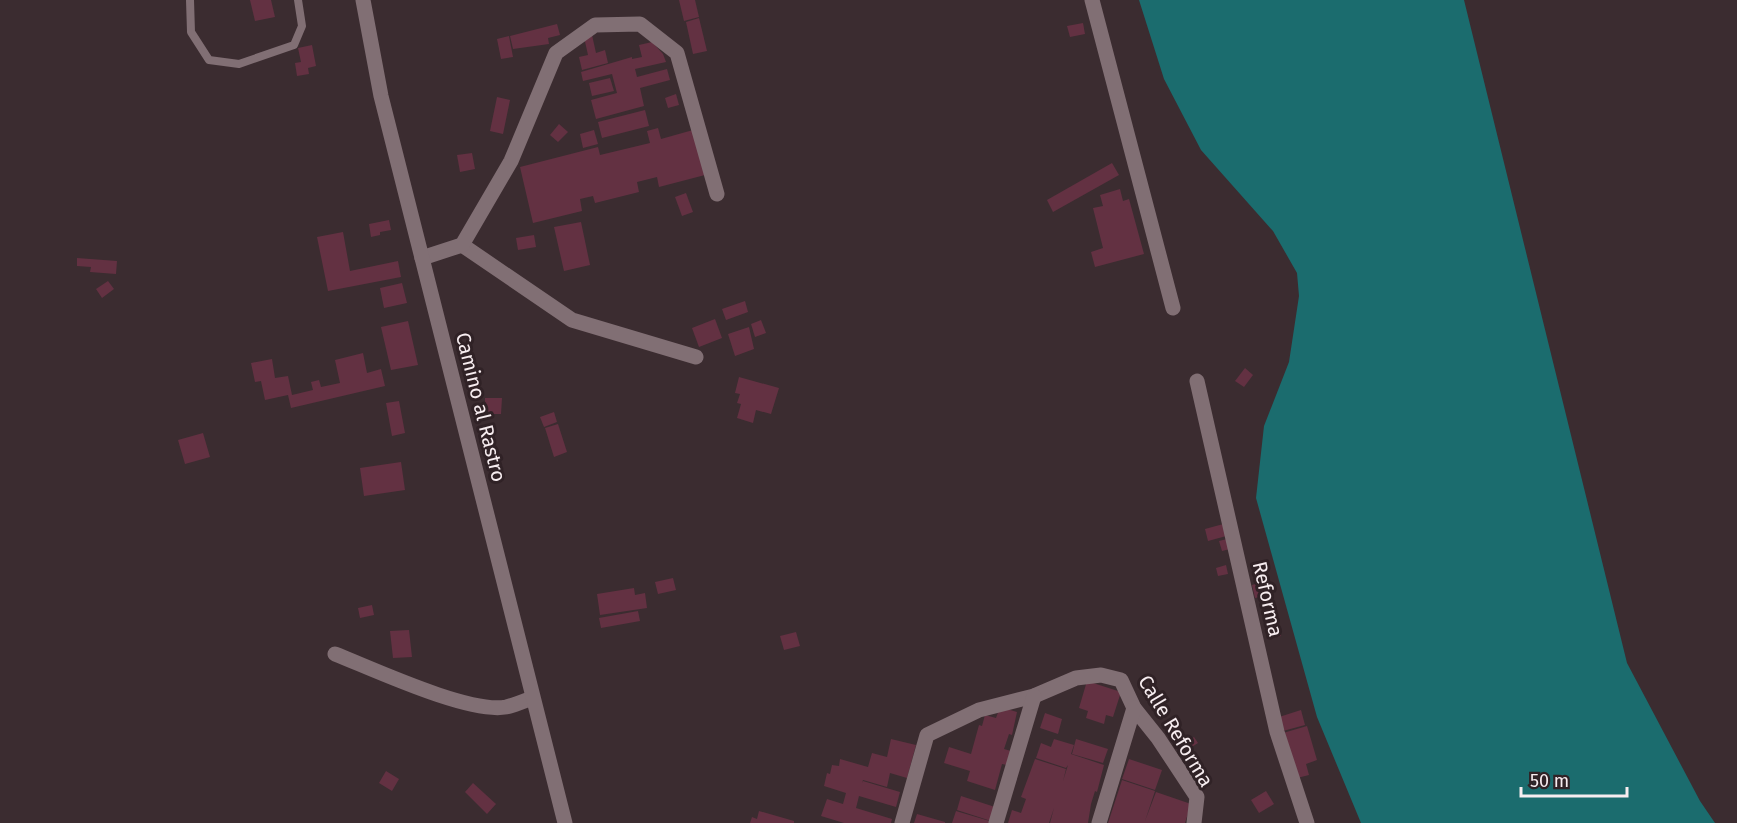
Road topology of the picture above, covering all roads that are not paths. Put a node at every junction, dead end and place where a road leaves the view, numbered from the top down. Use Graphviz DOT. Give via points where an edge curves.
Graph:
graph roads {
  1 [pos="190,0"];
  2 [pos="298,0"];
  3 [pos="363,0"];
  4 [pos="1092,0"];
  5 [pos="717,194"];
  6 [pos="462,245"];
  7 [pos="422,258"];
  8 [pos="1173,308"];
  9 [pos="696,357"];
  10 [pos="1197,381"];
  11 [pos="335,654"];
  12 [pos="1034,696"];
  13 [pos="532,698"];
  14 [pos="1134,708"];
  15 [pos="1194,822"];
  16 [pos="565,823"];
  17 [pos="902,823"];
  18 [pos="996,823"];
  19 [pos="1099,823"];
  20 [pos="1307,823"];
  1 -- 2 [label="lane" via="191,32 209,60 239,64 294,45 302,26"];
  3 -- 7 [label="street, Camino al Rastro" via="381,96"];
  4 -- 8 [label="street"];
  5 -- 6 [label="street" via="677,53 640,24 595,25 556,53 510,161"];
  6 -- 7 [label="street"];
  6 -- 9 [label="street" via="572,320"];
  7 -- 13 [label="street, Camino al Rastro"];
  10 -- 20 [label="street, Reforma" via="1277,732"];
  11 -- 13 [label="street" via="480,707 506,707"];
  12 -- 14 [label="street, Calle Reforma" via="1076,678 1101,675 1121,680"];
  12 -- 17 [label="street" via="979,710 927,735"];
  12 -- 18 [label="street"];
  13 -- 16 [label="street, Camino al Rastro"];
  14 -- 15 [label="street, Calle Reforma" via="1197,797"];
  14 -- 19 [label="street"];
}
